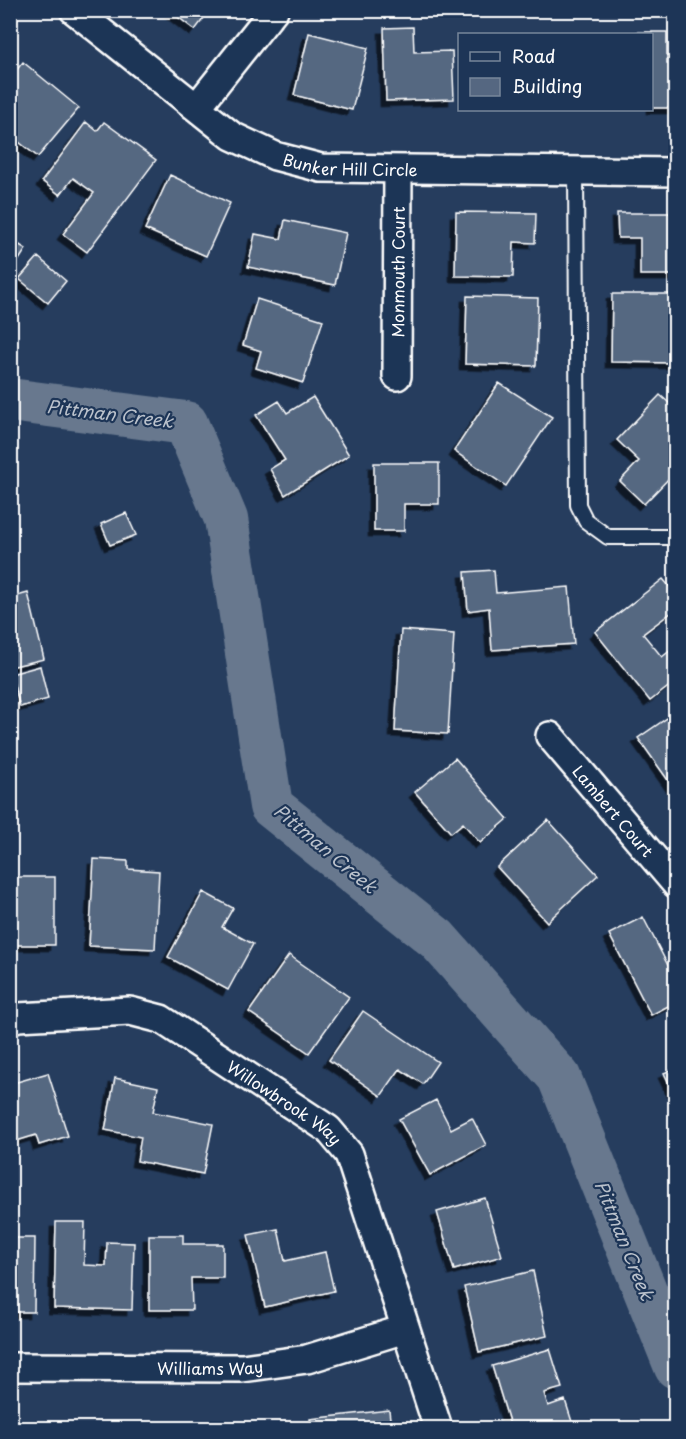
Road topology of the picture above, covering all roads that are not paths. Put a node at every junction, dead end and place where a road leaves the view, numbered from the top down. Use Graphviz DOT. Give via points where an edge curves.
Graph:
graph roads {
  1 [pos="74,10"];
  2 [pos="274,10"];
  3 [pos="197,107"];
  4 [pos="398,170"];
  5 [pos="576,171"];
  6 [pos="675,172"];
  7 [pos="397,376"];
  8 [pos="675,537"];
  9 [pos="550,736"];
  10 [pos="672,873"];
  11 [pos="10,1020"];
  12 [pos="405,1329"];
  13 [pos="10,1368"];
  14 [pos="438,1428"];
  1 -- 3 [label="street, Bunker Hill Circle"];
  2 -- 3 [label="street"];
  3 -- 4 [label="street, Bunker Hill Circle" via="232,136 275,156 321,168"];
  4 -- 5 [label="street, Bunker Hill Circle"];
  4 -- 7 [label="street, Monmouth Court"];
  5 -- 6 [label="street, Bunker Hill Circle"];
  5 -- 8 [label="lane" via="578,505 586,521 608,537"];
  9 -- 10 [label="street, Lambert Court"];
  11 -- 12 [label="street, Willowbrook Way" via="130,1011 161,1019 328,1129 349,1154"];
  12 -- 13 [label="street, Williams Way" via="307,1359 242,1368"];
  12 -- 14 [label="street, Willowbrook Way"];
}
